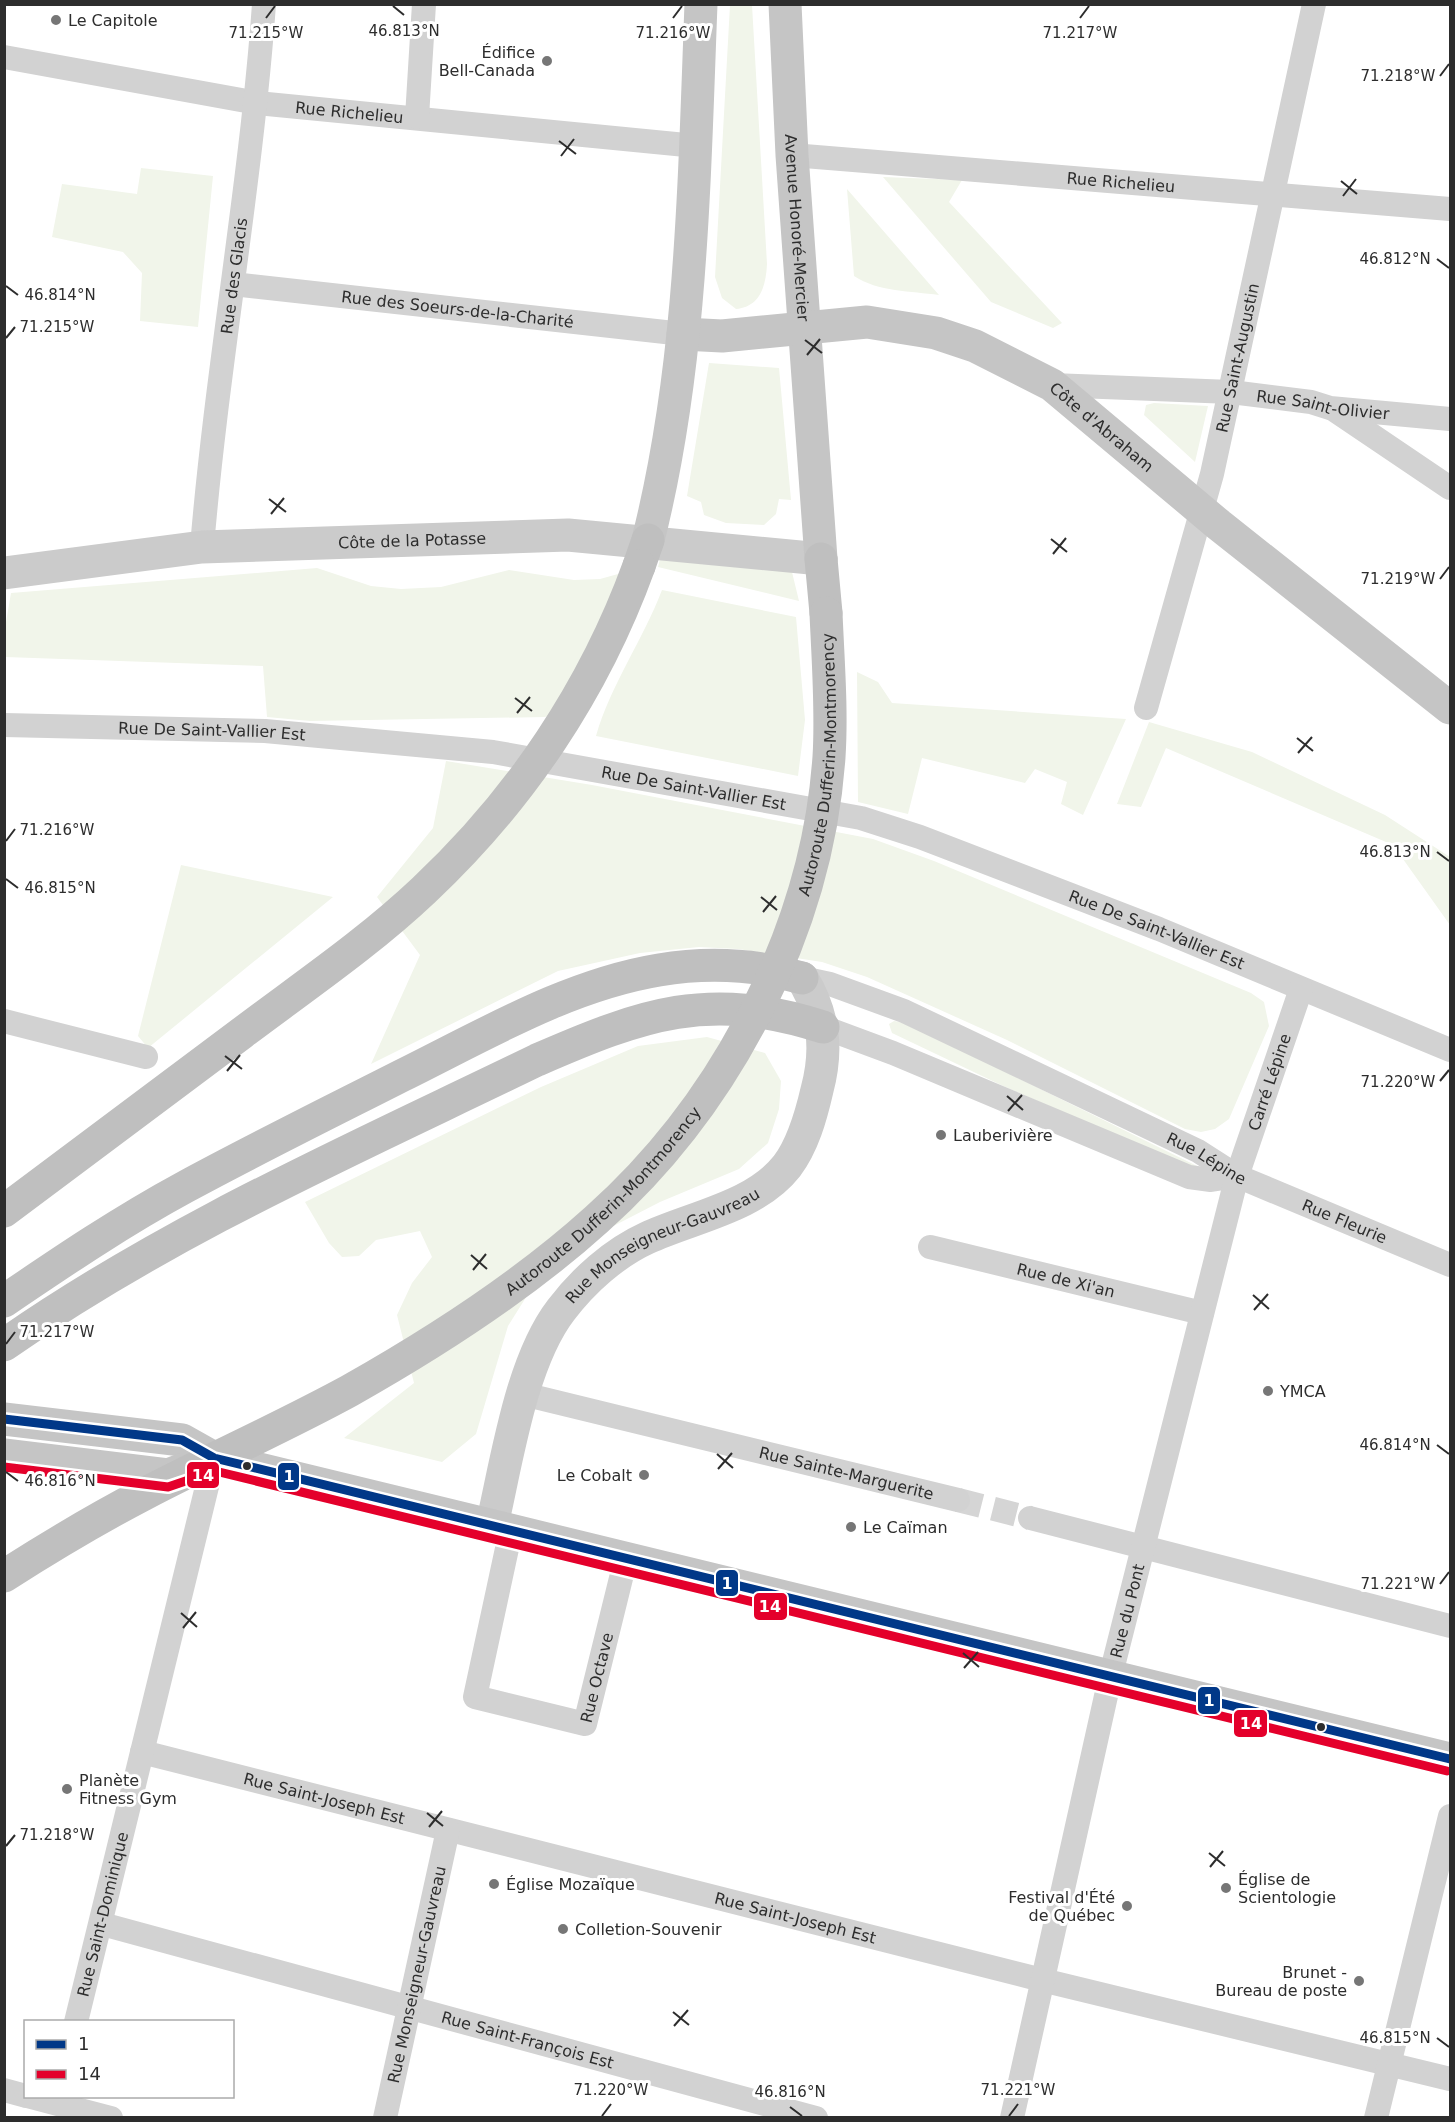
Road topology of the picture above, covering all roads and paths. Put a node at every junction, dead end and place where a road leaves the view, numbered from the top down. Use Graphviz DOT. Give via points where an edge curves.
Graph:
graph roads {
  1 [pos="264,4"];
  2 [pos="424,4"];
  3 [pos="700,4"];
  4 [pos="785,4"];
  5 [pos="1314,4"];
  6 [pos="4,57"];
  7 [pos="257,103"];
  8 [pos="417,117"];
  9 [pos="696,146"];
  10 [pos="792,155"];
  11 [pos="1274,193"];
  12 [pos="1450,209"];
  13 [pos="233,284"];
  14 [pos="806,328"];
  15 [pos="683,334"];
  16 [pos="1052,385"];
  17 [pos="1231,392"];
  18 [pos="1330,408"];
  19 [pos="1450,419"];
  20 [pos="1450,488"];
  21 [pos="1202,510"];
  22 [pos="202,547"];
  23 [pos="643,553"];
  24 [pos="821,558"];
  25 [pos="4,573"];
  26 [pos="1146,708"];
  27 [pos="1450,708"];
  28 [pos="4,725"];
  29 [pos="802,978"];
  30 [pos="1301,989"];
  31 [pos="4,1021"];
  32 [pos="823,1027"];
  33 [pos="1450,1050"];
  34 [pos="146,1057"];
  35 [pos="1237,1176"];
  36 [pos="4,1210"];
  37 [pos="930,1247"];
  38 [pos="1450,1265"];
  39 [pos="4,1301"];
  40 [pos="1202,1313"];
  41 [pos="4,1345"];
  42 [pos="524,1394"];
  43 [pos="4,1419"];
  44 [pos="4,1455"];
  45 [pos="214,1458"];
  46 [pos="958,1500"];
  47 [pos="1030,1518"];
  48 [pos="502,1527"];
  49 [pos="1145,1546"];
  50 [pos="626,1558"];
  51 [pos="4,1576"];
  52 [pos="1450,1626"];
  53 [pos="1110,1678"];
  54 [pos="475,1697"];
  55 [pos="142,1752"];
  56 [pos="1450,1760"];
  57 [pos="1450,1816"];
  58 [pos="448,1830"];
  59 [pos="102,1924"];
  60 [pos="1042,1980"];
  61 [pos="410,2008"];
  62 [pos="77,2020"];
  63 [pos="1389,2064"];
  64 [pos="1450,2079"];
  65 [pos="4,2090"];
  66 [pos="24,2095"];
  67 [pos="32,2098"];
  68 [pos="54,2106"];
  69 [pos="111,2118"];
  70 [pos="384,2118"];
  71 [pos="816,2118"];
  72 [pos="1012,2118"];
  73 [pos="1376,2118"];
  1 -- 7 [label="street, Rue des Glacis"];
  2 -- 8 [label="street"];
  3 -- 9 [label="main road"];
  4 -- 10 [label="main road, Avenue Honoré-Mercier"];
  5 -- 11 [label="street, Rue Saint-Augustin"];
  6 -- 7 [label="street, Rue Richelieu"];
  7 -- 8 [label="street, Rue Richelieu"];
  7 -- 13 [label="street, Rue des Glacis"];
  8 -- 9 [label="street, Rue Richelieu"];
  9 -- 15 [label="main road"];
  10 -- 11 [label="street, Rue Richelieu"];
  10 -- 14 [label="main road, Avenue Honoré-Mercier"];
  11 -- 12 [label="street, Rue Richelieu"];
  11 -- 17 [label="street, Rue Saint-Augustin"];
  13 -- 15 [label="street, Rue des Soeurs-de-la-Charité"];
  13 -- 22 [label="street, Rue des Glacis"];
  14 -- 15 [label="main road, Côte d'Abraham" via="722,336"];
  14 -- 16 [label="main road, Côte d'Abraham" via="867,322 936,333 975,346"];
  14 -- 24 [label="main road, Avenue Honoré-Mercier"];
  15 -- 23 [label="main road" via="662,484"];
  16 -- 17 [label="street, Rue Saint-Olivier"];
  16 -- 21 [label="main road, Côte d'Abraham"];
  17 -- 18 [label="street, Rue Saint-Olivier"];
  17 -- 21 [label="street, Rue Saint-Augustin"];
  18 -- 19 [label="street, Rue Saint-Olivier"];
  18 -- 20 [label="street"];
  21 -- 26 [label="street, Rue Saint-Augustin"];
  21 -- 27 [label="main road, Côte d'Abraham"];
  22 -- 23 [label="street, Côte de la Potasse" via="568,535"];
  22 -- 25 [label="street, Côte de la Potasse"];
  23 -- 24 [label="street, Côte de la Potasse"];
  23 -- 36 [label="highway, bridge" via="627,599 565,722 527,777 469,845 423,891 356,948"];
  24 -- 51 [label="highway, Autoroute Dufferin-Montmorency, bridge" via="830,691 829,759 805,891 783,954 752,1019 724,1070 677,1133 599,1218 453,1328 347,1392 88,1524"];
  28 -- 30 [label="street, Rue De Saint-Vallier Est" via="266,731 435,745 861,818 1075,896"];
  29 -- 32 [label="street, Rue Monseigneur-Gauvreau"];
  29 -- 35 [label="street, Rue Lépine" via="904,1011 1198,1150"];
  29 -- 39 [label="highway" via="761,967 658,970 562,999 174,1193"];
  30 -- 33 [label="street, Rue De Saint-Vallier Est"];
  30 -- 35 [label="street, Carré Lépine"];
  31 -- 34 [label="street"];
  32 -- 35 [label="street, Rue Lépine" via="1190,1177 1211,1180"];
  32 -- 41 [label="highway" via="773,1013 721,1008 639,1019 537,1060 223,1213 135,1260"];
  32 -- 42 [label="street, Rue Monseigneur-Gauvreau" via="820,1080 803,1137 787,1166 771,1182 749,1195 646,1238 600,1269 555,1319 534,1358"];
  35 -- 38 [label="street, Rue Fleurie"];
  35 -- 40 [label="street, Rue du Pont"];
  37 -- 40 [label="street, Rue de Xi'an"];
  40 -- 49 [label="street, Rue du Pont"];
  42 -- 46 [label="street, Rue Sainte-Marguerite"];
  42 -- 48 [label="street, Rue Monseigneur-Gauvreau"];
  43 -- 45 [label="main road" via="182,1440"];
  44 -- 45 [label="main road" via="168,1475"];
  45 -- 48 [label="main road"];
  45 -- 55 [label="street, Rue Saint-Dominique"];
  47 -- 49 [label="street"];
  48 -- 50 [label="main road"];
  48 -- 54 [label="street, Rue Monseigneur-Gauvreau"];
  49 -- 52 [label="street"];
  49 -- 53 [label="street, Rue du Pont"];
  50 -- 53 [label="main road"];
  50 -- 54 [label="street, Rue Octave" via="585,1724"];
  53 -- 56 [label="main road"];
  53 -- 60 [label="street, Rue du Pont"];
  55 -- 58 [label="street, Rue Saint-Joseph Est"];
  55 -- 59 [label="street, Rue Saint-Dominique"];
  57 -- 63 [label="street"];
  58 -- 60 [label="street, Rue Saint-Joseph Est"];
  58 -- 61 [label="street, Rue Monseigneur-Gauvreau"];
  59 -- 61 [label="street, Rue Saint-François Est"];
  59 -- 62 [label="street, Rue Saint-Dominique"];
  60 -- 63 [label="street, Rue Saint-Joseph Est"];
  60 -- 72 [label="street, Rue du Pont"];
  61 -- 70 [label="street, Rue Monseigneur-Gauvreau"];
  61 -- 71 [label="street, Rue Saint-François Est"];
  63 -- 64 [label="street, Rue Saint-Joseph Est"];
  63 -- 73 [label="street"];
  65 -- 66 [label="street"];
  67 -- 68 [label="street"];
  68 -- 69 [label="street"];
}
